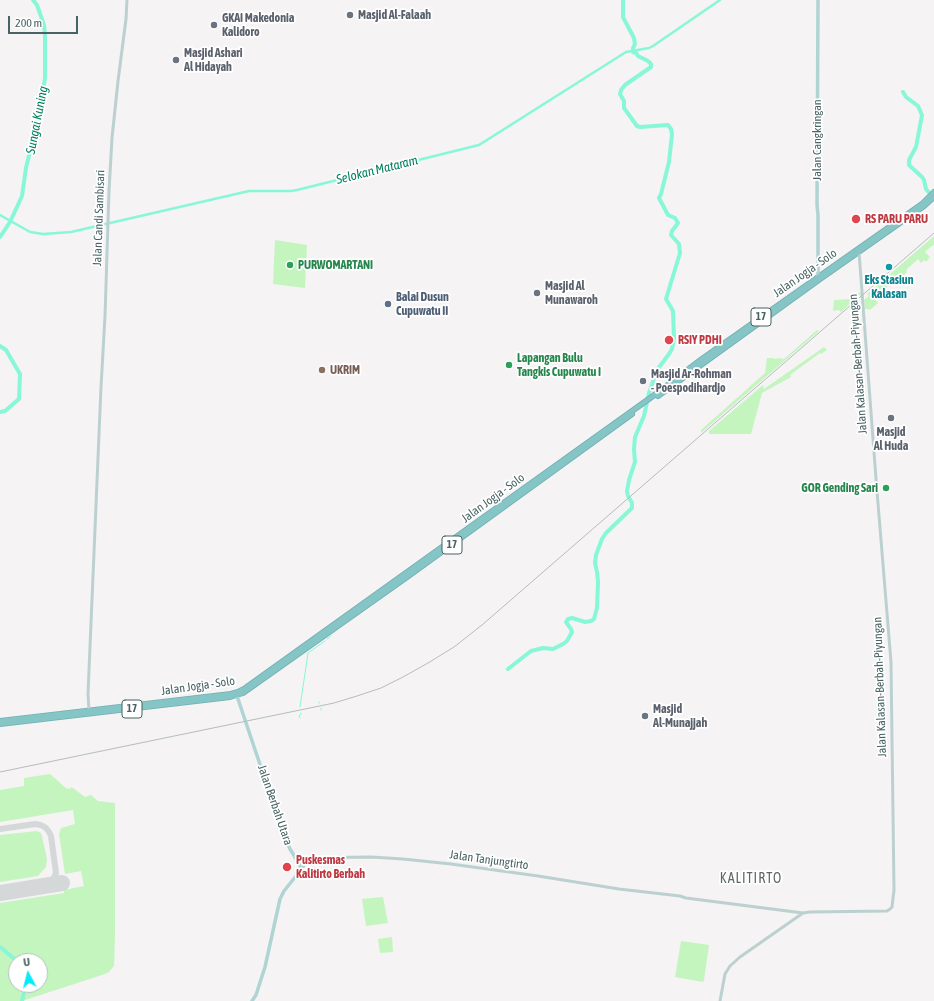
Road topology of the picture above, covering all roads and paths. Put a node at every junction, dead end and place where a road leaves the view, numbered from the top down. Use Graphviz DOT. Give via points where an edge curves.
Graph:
graph roads {
  1 [pos="127,0"];
  2 [pos="818,0"];
  3 [pos="934,192"];
  4 [pos="931,199"];
  5 [pos="858,251"];
  6 [pos="819,278"];
  7 [pos="323,635"];
  8 [pos="237,696"];
  9 [pos="89,710"];
  10 [pos="0,721"];
  11 [pos="0,724"];
  12 [pos="312,857"];
  13 [pos="295,858"];
  14 [pos="300,868"];
  15 [pos="797,913"];
  16 [pos="803,913"];
  17 [pos="798,917"];
  18 [pos="252,1001"];
  19 [pos="720,1001"];
  1 -- 9 [label="street, Jalan Candi Sambisari" via="109,191"];
  2 -- 6 [label="main road, Jalan Cangkringan"];
  3 -- 4 [label="highway, Jalan Jogja - Solo / 17"];
  4 -- 5 [label="highway, Jalan Jogja - Solo / 17" via="918,211"];
  5 -- 6 [label="highway, Jalan Jogja - Solo / 17"];
  5 -- 16 [label="street, Jalan Kalasan-Berbah-Piyungan" via="890,662 893,900 892,907 886,911"];
  6 -- 7 [label="highway, Jalan Jogja - Solo / 17"];
  7 -- 8 [label="highway, Jalan Jogja - Solo / 17"];
  7 -- 9 [label="highway, Jalan Jogja - Solo / 17" via="236,693"];
  8 -- 11 [label="highway, Jalan Jogja - Solo / 17"];
  8 -- 13 [label="main road, Jalan Berbah Utara" via="283,834"];
  9 -- 10 [label="highway, Jalan Jogja - Solo / 17"];
  12 -- 13 [label="street, Jalan Tanjungtirto"];
  12 -- 14 [label="street"];
  12 -- 15 [label="street, Jalan Tanjungtirto" via="395,859 450,864"];
  13 -- 14 [label="main road, Jalan Berbah Utara"];
  14 -- 18 [label="main road" via="280,899 267,961"];
  15 -- 16 [label="street, Jalan Tanjungtirto"];
  15 -- 17 [label="street"];
  16 -- 17 [label="street"];
  17 -- 19 [label="street" via="730,966 724,974"];
}
